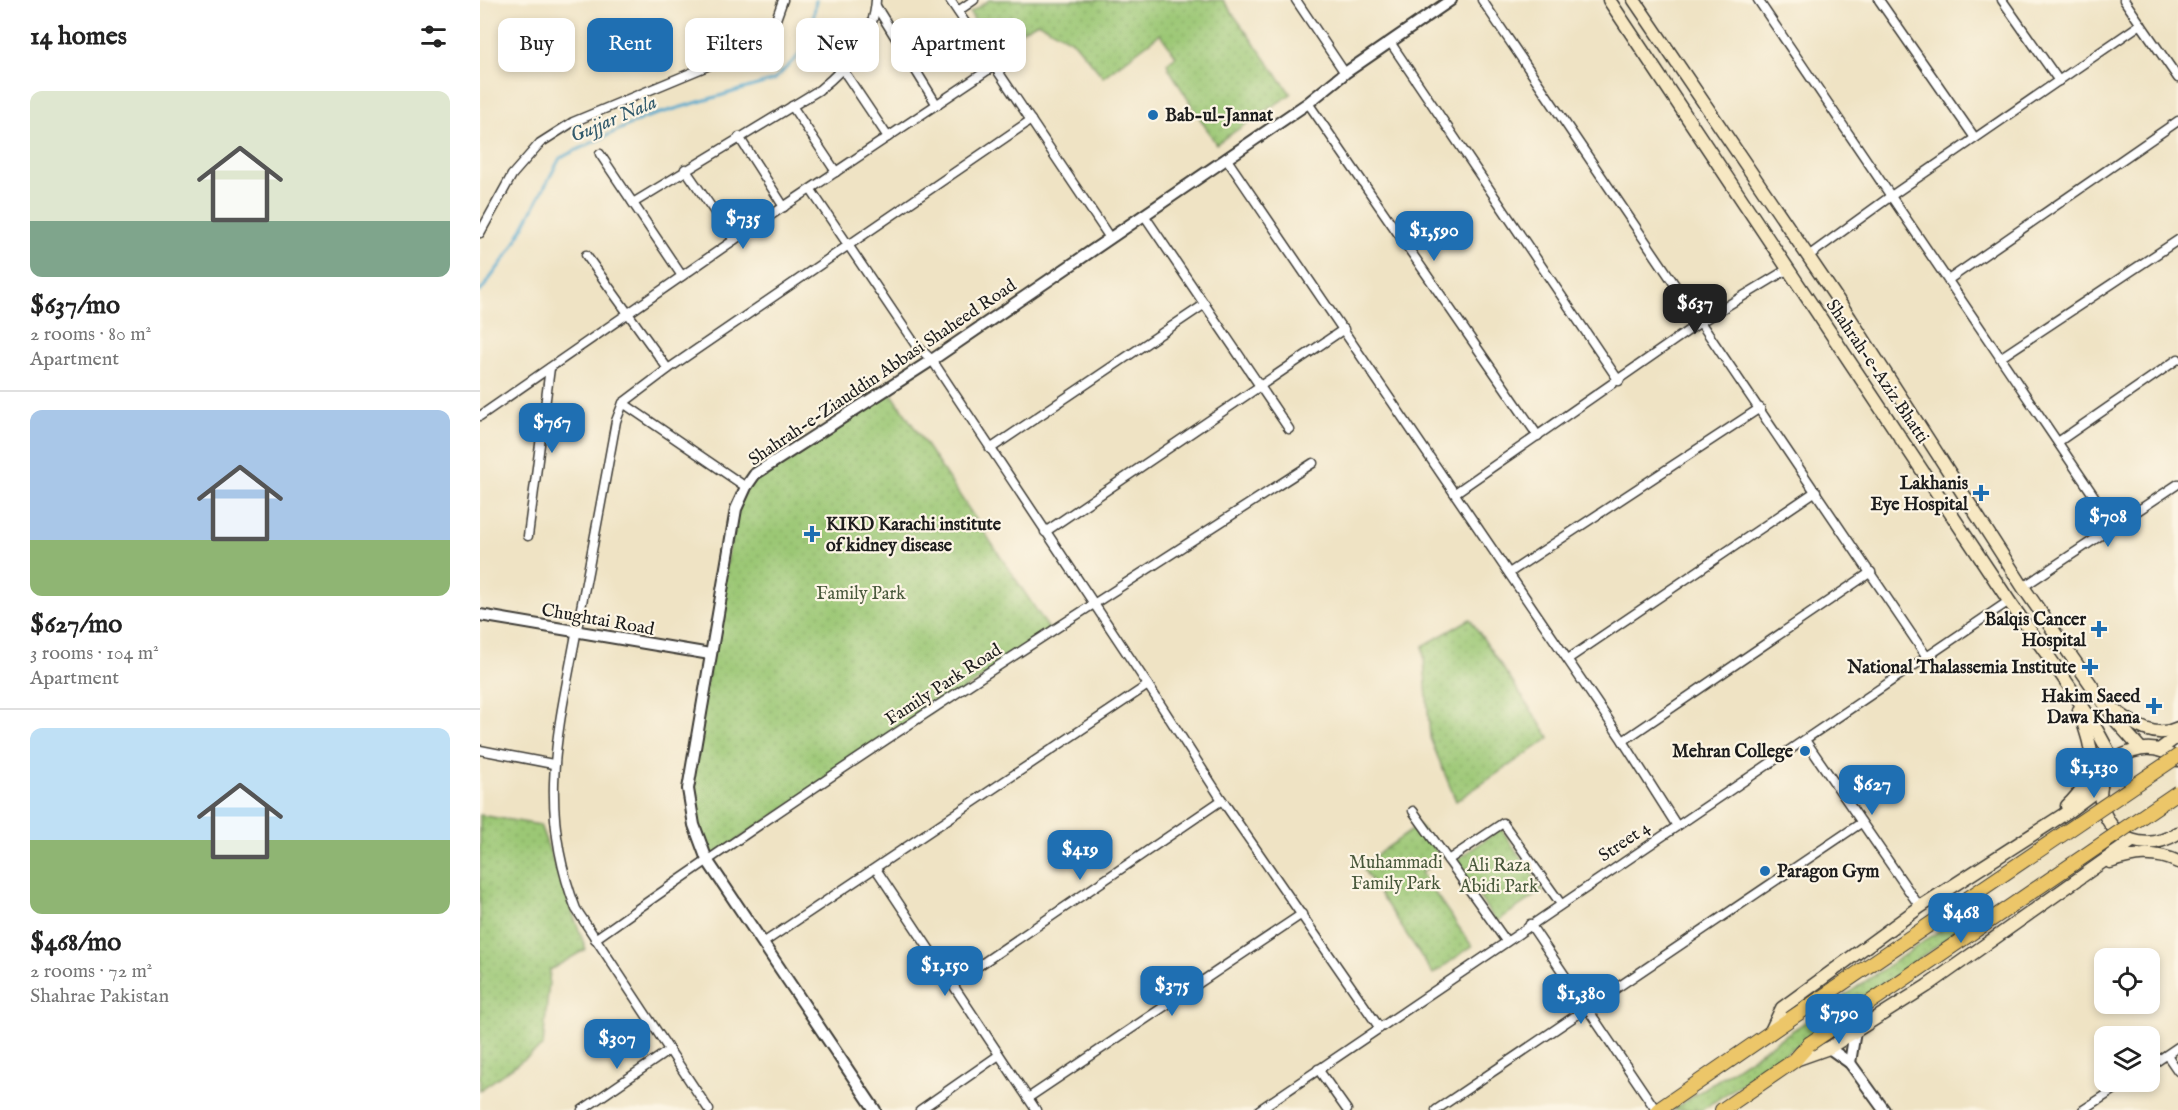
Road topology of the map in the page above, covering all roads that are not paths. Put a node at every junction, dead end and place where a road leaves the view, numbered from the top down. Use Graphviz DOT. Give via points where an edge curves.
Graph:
graph roads {
  1 [pos="783,0"];
  2 [pos="950,0"];
  3 [pos="974,0"];
  4 [pos="1296,0"];
  5 [pos="1451,0"];
  6 [pos="1482,0"];
  7 [pos="1609,0"];
  8 [pos="1634,0"];
  9 [pos="1758,0"];
  10 [pos="1879,0"];
  11 [pos="2002,0"];
  12 [pos="2124,0"];
  13 [pos="876,3"];
  14 [pos="958,11"];
  15 [pos="872,18"];
  16 [pos="963,18"];
  17 [pos="2141,24"];
  18 [pos="1390,42"];
  19 [pos="841,72"];
  20 [pos="844,72"];
  21 [pos="985,72"];
  22 [pos="998,72"];
  23 [pos="1345,73"];
  24 [pos="2178,78"];
  25 [pos="2059,81"];
  26 [pos="1308,102"];
  27 [pos="937,105"];
  28 [pos="792,106"];
  29 [pos="1031,120"];
  30 [pos="2178,121"];
  31 [pos="739,137"];
  32 [pos="888,137"];
  33 [pos="1975,138"];
  34 [pos="600,154"];
  35 [pos="1227,158"];
  36 [pos="686,169"];
  37 [pos="836,172"];
  38 [pos="811,190"];
  39 [pos="1891,196"];
  40 [pos="633,203"];
  41 [pos="784,207"];
  42 [pos="1144,214"];
  43 [pos="480,233"];
  44 [pos="1110,238"];
  45 [pos="734,240"];
  46 [pos="2178,240"];
  47 [pos="848,245"];
  48 [pos="586,255"];
  49 [pos="1807,257"];
  50 [pos="1788,269"];
  51 [pos="682,276"];
  52 [pos="1948,280"];
  53 [pos="1204,304"];
  54 [pos="629,313"];
  55 [pos="1702,321"];
  56 [pos="1344,329"];
  57 [pos="2000,358"];
  58 [pos="2178,359"];
  59 [pos="932,360"];
  60 [pos="550,368"];
  61 [pos="668,369"];
  62 [pos="1619,381"];
  63 [pos="1260,386"];
  64 [pos="623,403"];
  65 [pos="1760,408"];
  66 [pos="480,416"];
  67 [pos="1289,429"];
  68 [pos="1538,436"];
  69 [pos="2058,442"];
  70 [pos="990,449"];
  71 [pos="1313,463"];
  72 [pos="2178,484"];
  73 [pos="746,487"];
  74 [pos="1816,491"];
  75 [pos="1455,493"];
  76 [pos="2115,527"];
  77 [pos="1045,532"];
  78 [pos="528,536"];
  79 [pos="1871,572"];
  80 [pos="1509,573"];
  81 [pos="2023,587"];
  82 [pos="2009,601"];
  83 [pos="1094,604"];
  84 [pos="480,615"];
  85 [pos="577,633"];
  86 [pos="710,654"];
  87 [pos="1927,657"];
  88 [pos="1568,659"];
  89 [pos="1148,685"];
  90 [pos="2073,693"];
  91 [pos="2102,701"];
  92 [pos="2178,728"];
  93 [pos="2178,736"];
  94 [pos="1805,740"];
  95 [pos="1623,741"];
  96 [pos="2141,749"];
  97 [pos="480,750"];
  98 [pos="2159,750"];
  99 [pos="2178,758"];
  100 [pos="2114,763"];
  101 [pos="553,764"];
  102 [pos="2101,787"];
  103 [pos="2178,792"];
  104 [pos="1222,800"];
  105 [pos="1413,811"];
  106 [pos="1861,823"];
  107 [pos="1677,826"];
  108 [pos="2178,833"];
  109 [pos="2166,840"];
  110 [pos="2132,841"];
  111 [pos="2178,849"];
  112 [pos="1993,859"];
  113 [pos="707,860"];
  114 [pos="1448,860"];
  115 [pos="2178,862"];
  116 [pos="2098,866"];
  117 [pos="876,869"];
  118 [pos="1561,904"];
  119 [pos="1920,907"];
  120 [pos="1302,914"];
  121 [pos="1530,924"];
  122 [pos="595,939"];
  123 [pos="1506,941"];
  124 [pos="764,943"];
  125 [pos="952,984"];
  126 [pos="1585,1008"];
  127 [pos="1380,1027"];
  128 [pos="1855,1031"];
  129 [pos="1768,1036"];
  130 [pos="2178,1047"];
  131 [pos="1829,1048"];
  132 [pos="668,1051"];
  133 [pos="999,1055"];
  134 [pos="2167,1055"];
  135 [pos="1795,1060"];
  136 [pos="2160,1060"];
  137 [pos="1850,1063"];
  138 [pos="1318,1070"];
  139 [pos="2178,1071"];
  140 [pos="2111,1092"];
  141 [pos="1028,1098"];
  142 [pos="582,1110"];
  143 [pos="709,1110"];
  144 [pos="875,1110"];
  145 [pos="920,1110"];
  146 [pos="1036,1110"];
  147 [pos="1259,1110"];
  148 [pos="1347,1110"];
  149 [pos="1436,1110"];
  150 [pos="1657,1110"];
  151 [pos="1722,1110"];
  152 [pos="1884,1110"];
  153 [pos="2084,1110"];
  1 -- 43 [label="street" via="774,25 746,50 573,122 540,143 512,175"];
  2 -- 14 [label="street"];
  3 -- 14 [label="street"];
  4 -- 23 [label="street"];
  5 -- 18 [label="street, Shahrah-e-Ziauddin Abbasi Shaheed Road"];
  6 -- 55 [label="street"];
  7 -- 50 [label="main road, Shahrah-e-Aziz Bhatti"];
  8 -- 49 [label="main road, Shahrah-e-Aziz Bhatti"];
  9 -- 39 [label="street"];
  10 -- 33 [label="street"];
  11 -- 25 [label="street"];
  12 -- 17 [label="street"];
  13 -- 15 [label="street"];
  13 -- 27 [label="street"];
  14 -- 16 [label="street"];
  17 -- 24 [label="street"];
  17 -- 25 [label="street"];
  18 -- 23 [label="street, Shahrah-e-Ziauddin Abbasi Shaheed Road"];
  18 -- 62 [label="street"];
  19 -- 28 [label="street"];
  20 -- 32 [label="street"];
  21 -- 27 [label="street"];
  22 -- 29 [label="street"];
  23 -- 26 [label="street, Shahrah-e-Ziauddin Abbasi Shaheed Road"];
  25 -- 33 [label="street"];
  26 -- 35 [label="street, Shahrah-e-Ziauddin Abbasi Shaheed Road"];
  26 -- 68 [label="street"];
  27 -- 32 [label="street"];
  28 -- 31 [label="street"];
  28 -- 37 [label="street"];
  29 -- 44 [label="street"];
  29 -- 47 [label="street"];
  30 -- 52 [label="street"];
  31 -- 36 [label="street"];
  31 -- 41 [label="street"];
  32 -- 37 [label="street"];
  33 -- 39 [label="street"];
  34 -- 40 [label="street"];
  35 -- 42 [label="street, Shahrah-e-Ziauddin Abbasi Shaheed Road"];
  35 -- 56 [label="street"];
  36 -- 40 [label="street"];
  36 -- 45 [label="street"];
  37 -- 38 [label="street"];
  38 -- 41 [label="street"];
  38 -- 47 [label="street"];
  39 -- 49 [label="street"];
  39 -- 52 [label="street"];
  40 -- 51 [label="street"];
  41 -- 45 [label="street"];
  42 -- 44 [label="street, Shahrah-e-Ziauddin Abbasi Shaheed Road"];
  42 -- 53 [label="street"];
  44 -- 59 [label="street, Shahrah-e-Ziauddin Abbasi Shaheed Road"];
  45 -- 51 [label="street"];
  46 -- 57 [label="street"];
  47 -- 59 [label="street" via="915,344"];
  47 -- 61 [label="street"];
  48 -- 54 [label="street"];
  49 -- 81 [label="main road, Shahrah-e-Aziz Bhatti"];
  50 -- 55 [label="street"];
  50 -- 82 [label="main road, Shahrah-e-Aziz Bhatti"];
  51 -- 54 [label="street"];
  52 -- 57 [label="street"];
  53 -- 63 [label="street"];
  53 -- 70 [label="street"];
  54 -- 60 [label="street"];
  54 -- 61 [label="street"];
  55 -- 62 [label="street"];
  55 -- 65 [label="street"];
  56 -- 63 [label="street"];
  56 -- 75 [label="street"];
  57 -- 69 [label="street"];
  58 -- 69 [label="street"];
  59 -- 70 [label="street"];
  59 -- 73 [label="street, Shahrah-e-Ziauddin Abbasi Shaheed Road" via="755,474"];
  60 -- 66 [label="street"];
  60 -- 78 [label="street"];
  61 -- 64 [label="street"];
  62 -- 68 [label="street"];
  63 -- 67 [label="street"];
  63 -- 77 [label="street"];
  64 -- 73 [label="street"];
  64 -- 85 [label="street" via="616,421"];
  65 -- 74 [label="street"];
  65 -- 80 [label="street"];
  68 -- 75 [label="street"];
  69 -- 76 [label="street"];
  70 -- 77 [label="street"];
  71 -- 83 [label="street, Family Park Road"];
  72 -- 76 [label="street"];
  73 -- 86 [label="street, Shahrah-e-Ziauddin Abbasi Shaheed Road" via="736,509"];
  74 -- 79 [label="street"];
  74 -- 88 [label="street"];
  75 -- 80 [label="street"];
  76 -- 81 [label="street"];
  77 -- 83 [label="street"];
  79 -- 87 [label="street"];
  79 -- 95 [label="street"];
  80 -- 88 [label="street"];
  81 -- 91 [label="main road, Shahrah-e-Aziz Bhatti"];
  82 -- 87 [label="street, Street 4"];
  82 -- 90 [label="main road, Shahrah-e-Aziz Bhatti"];
  83 -- 89 [label="street"];
  83 -- 113 [label="street, Family Park Road"];
  84 -- 85 [label="street, Chughtai Road"];
  85 -- 86 [label="street, Chughtai Road"];
  85 -- 101 [label="street"];
  86 -- 113 [label="street, Shahrah-e-Ziauddin Abbasi Shaheed Road" via="688,789 694,825"];
  87 -- 94 [label="street, Street 4"];
  88 -- 95 [label="street"];
  89 -- 104 [label="street"];
  89 -- 117 [label="street"];
  90 -- 100 [label="main road, Shahrah-e-Aziz Bhatti" via="2103,738"];
  90 -- 112 [label="main road" via="2091,750 2086,784 2067,806"];
  91 -- 92 [label="main road" via="2146,730 2164,732"];
  91 -- 96 [label="main road, Shahrah-e-Aziz Bhatti"];
  93 -- 98 [label="main road"];
  94 -- 106 [label="street"];
  94 -- 107 [label="street, Street 4"];
  95 -- 107 [label="street"];
  96 -- 98 [label="main road"];
  96 -- 100 [label="main road"];
  97 -- 101 [label="street"];
  98 -- 99 [label="main road"];
  99 -- 129 [label="highway, bridge"];
  100 -- 102 [label="main road"];
  101 -- 122 [label="street" via="555,833 564,878 576,909"];
  102 -- 110 [label="main road" via="2106,820"];
  102 -- 112 [label="main road"];
  103 -- 135 [label="highway, bridge" via="1809,1044"];
  104 -- 120 [label="street"];
  104 -- 125 [label="street"];
  105 -- 114 [label="street"];
  106 -- 119 [label="street"];
  106 -- 126 [label="street"];
  107 -- 118 [label="street, Street 4"];
  108 -- 109 [label="main road"];
  109 -- 110 [label="main road" via="2149,844"];
  109 -- 111 [label="main road"];
  110 -- 116 [label="main road"];
  112 -- 119 [label="main road"];
  113 -- 122 [label="street, Family Park Road"];
  113 -- 124 [label="street, Shahrah-e-Ziauddin Abbasi Shaheed Road"];
  114 -- 118 [label="street" via="1503,823"];
  114 -- 123 [label="street"];
  115 -- 116 [label="main road" via="2161,855 2140,854"];
  116 -- 128 [label="main road" via="1927,986"];
  117 -- 124 [label="street"];
  117 -- 125 [label="street"];
  118 -- 121 [label="street, Street 4"];
  119 -- 129 [label="main road" via="1782,1008"];
  120 -- 127 [label="street"];
  120 -- 141 [label="street"];
  121 -- 123 [label="street, Street 4"];
  121 -- 126 [label="street"];
  122 -- 132 [label="street"];
  123 -- 127 [label="street, Street 4"];
  124 -- 144 [label="street, Shahrah-e-Ziauddin Abbasi Shaheed Road"];
  125 -- 133 [label="street"];
  126 -- 149 [label="street"];
  126 -- 150 [label="street"];
  127 -- 138 [label="street, Street 4"];
  128 -- 131 [label="main road"];
  128 -- 137 [label="street"];
  129 -- 150 [label="highway"];
  130 -- 134 [label="street"];
  131 -- 135 [label="main road"];
  131 -- 137 [label="street"];
  132 -- 142 [label="street"];
  132 -- 143 [label="street"];
  133 -- 141 [label="street"];
  133 -- 145 [label="street"];
  134 -- 136 [label="street"];
  134 -- 139 [label="street"];
  135 -- 151 [label="highway"];
  137 -- 152 [label="street"];
  138 -- 147 [label="street, Street 4"];
  138 -- 148 [label="street"];
  140 -- 153 [label="street"];
  141 -- 146 [label="street"];
}
